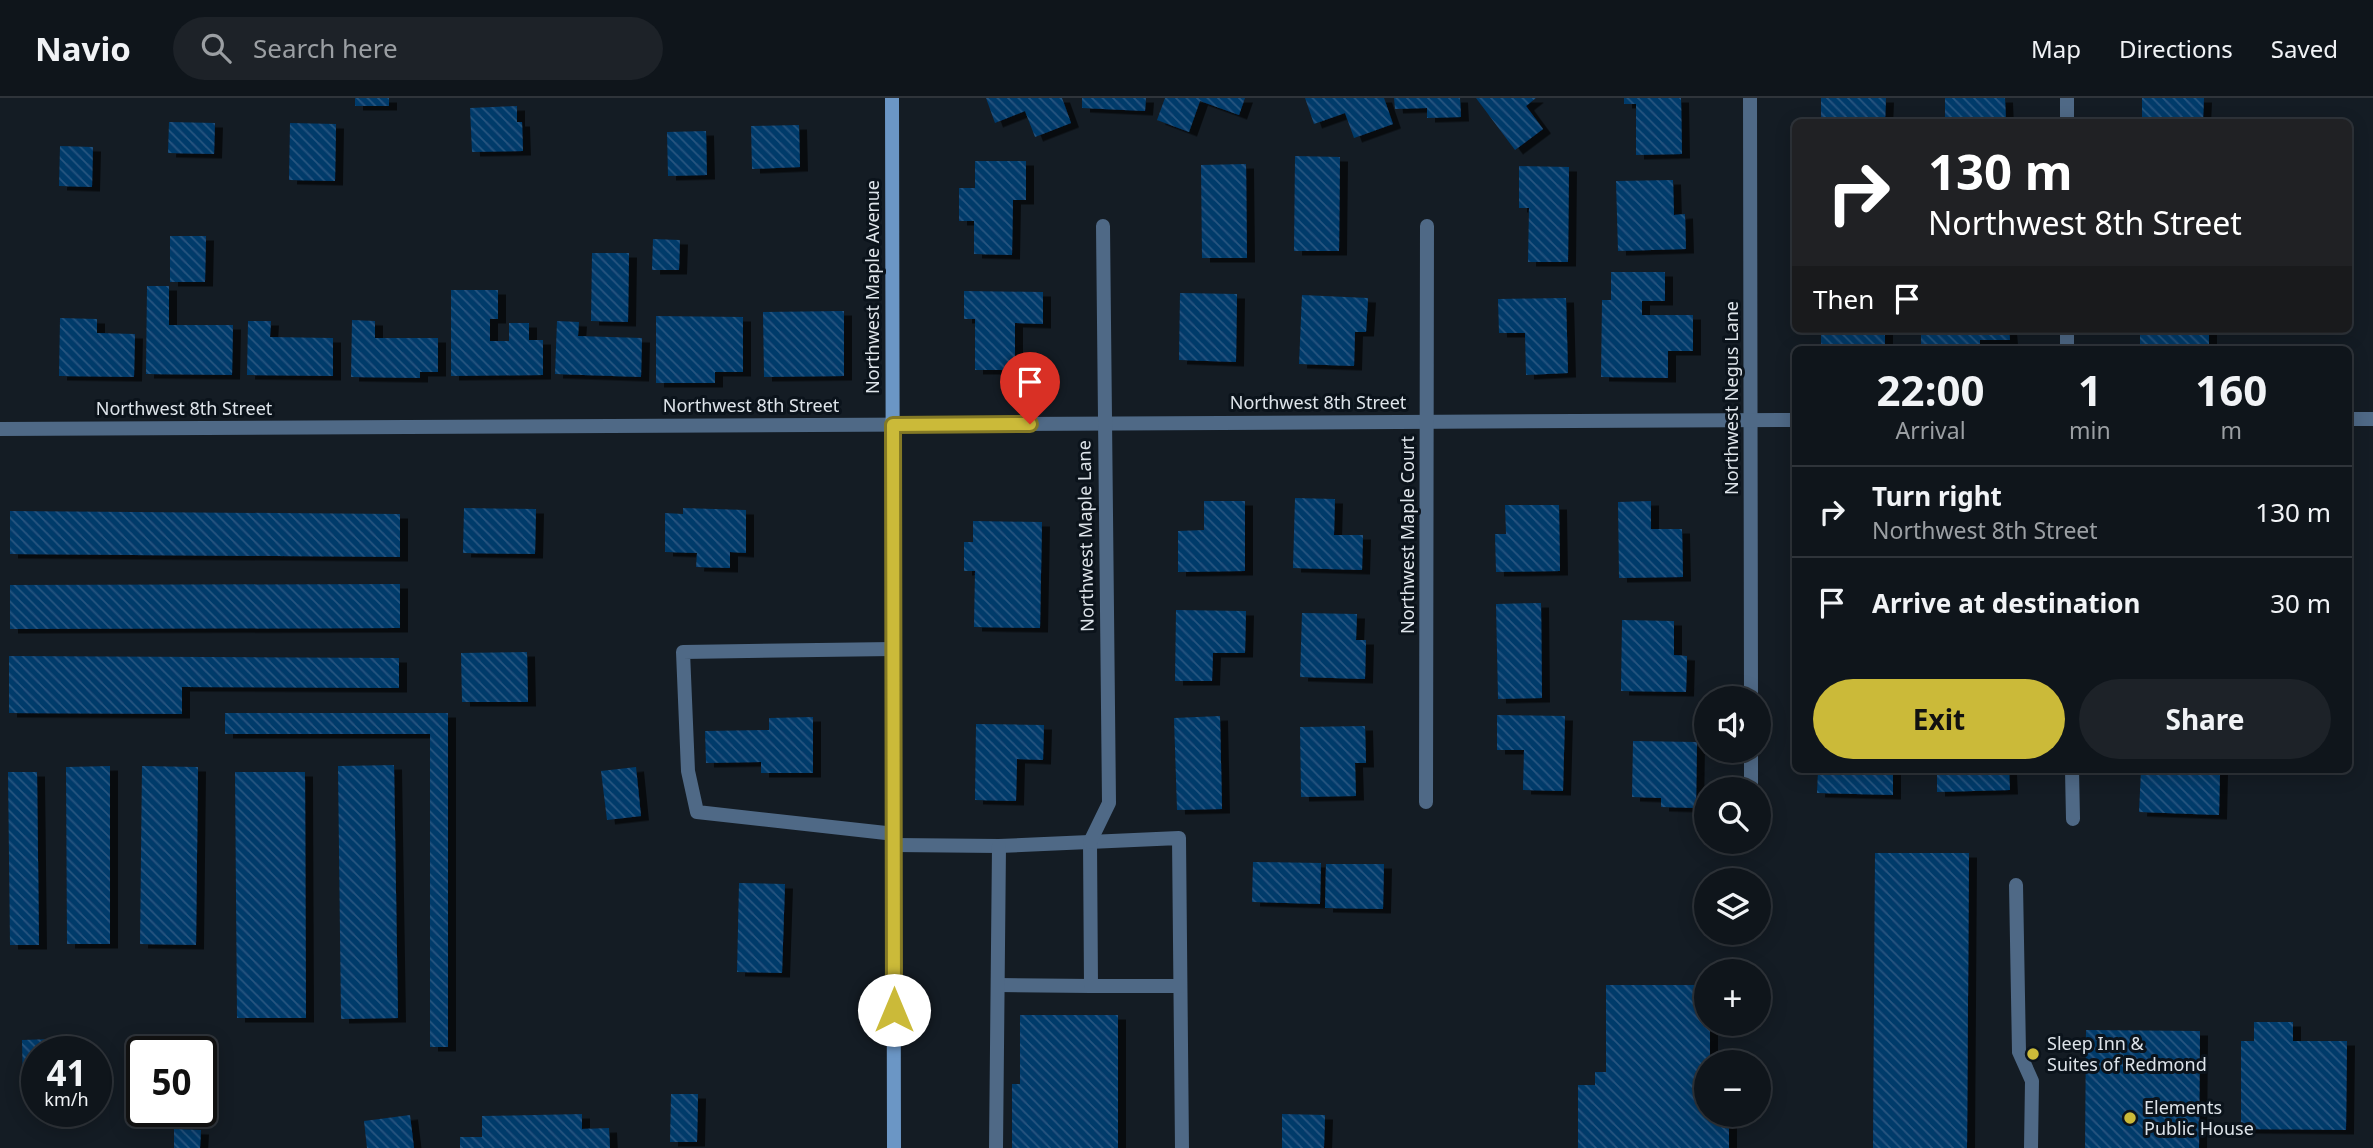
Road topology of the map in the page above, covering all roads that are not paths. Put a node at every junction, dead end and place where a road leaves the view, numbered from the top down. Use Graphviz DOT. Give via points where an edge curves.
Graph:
graph roads {
  1 [pos="892,98"];
  2 [pos="1750,98"];
  3 [pos="2067,98"];
  4 [pos="2067,119"];
  5 [pos="1103,226"];
  6 [pos="1427,226"];
  7 [pos="2352,419"];
  8 [pos="2373,419"];
  9 [pos="1792,420"];
  10 [pos="1751,421"];
  11 [pos="1428,422"];
  12 [pos="1104,424"];
  13 [pos="893,425"];
  14 [pos="0,429"];
  15 [pos="893,649"];
  16 [pos="1751,686"];
  17 [pos="2072,773"];
  18 [pos="1426,802"];
  19 [pos="2073,819"];
  20 [pos="895,840"];
  21 [pos="1090,842"];
  22 [pos="999,846"];
  23 [pos="2015,885"];
  24 [pos="998,985"];
  25 [pos="1091,986"];
  26 [pos="1180,986"];
  27 [pos="894,1148"];
  28 [pos="996,1148"];
  29 [pos="1182,1148"];
  30 [pos="2031,1148"];
  1 -- 13 [label="main road, Northwest Maple Avenue"];
  2 -- 10 [label="street, Northwest Negus Lane"];
  3 -- 4 [label="street"];
  5 -- 12 [label="street, Northwest Maple Lane"];
  6 -- 11 [label="street, Northwest Maple Court"];
  7 -- 8 [label="street"];
  9 -- 10 [label="street, Northwest 8th Street"];
  10 -- 11 [label="street, Northwest 8th Street"];
  10 -- 16 [label="street, Northwest Negus Lane"];
  11 -- 12 [label="street, Northwest 8th Street"];
  11 -- 18 [label="street, Northwest Maple Court"];
  12 -- 13 [label="street, Northwest 8th Street"];
  12 -- 21 [label="street, Northwest Maple Lane" via="1109,803"];
  13 -- 14 [label="street, Northwest 8th Street"];
  13 -- 15 [label="main road, Northwest Maple Avenue"];
  15 -- 20 [label="main road, Northwest Maple Avenue"];
  15 -- 20 [label="street" via="683,652 688,771 697,812"];
  17 -- 19 [label="street"];
  20 -- 22 [label="street"];
  20 -- 27 [label="main road, Northwest Maple Avenue"];
  21 -- 22 [label="street"];
  21 -- 25 [label="street"];
  21 -- 26 [label="street" via="1179,838"];
  22 -- 24 [label="street"];
  23 -- 30 [label="street" via="2019,1052 2032,1082"];
  24 -- 25 [label="street"];
  24 -- 28 [label="street"];
  25 -- 26 [label="street"];
  26 -- 29 [label="street"];
}
